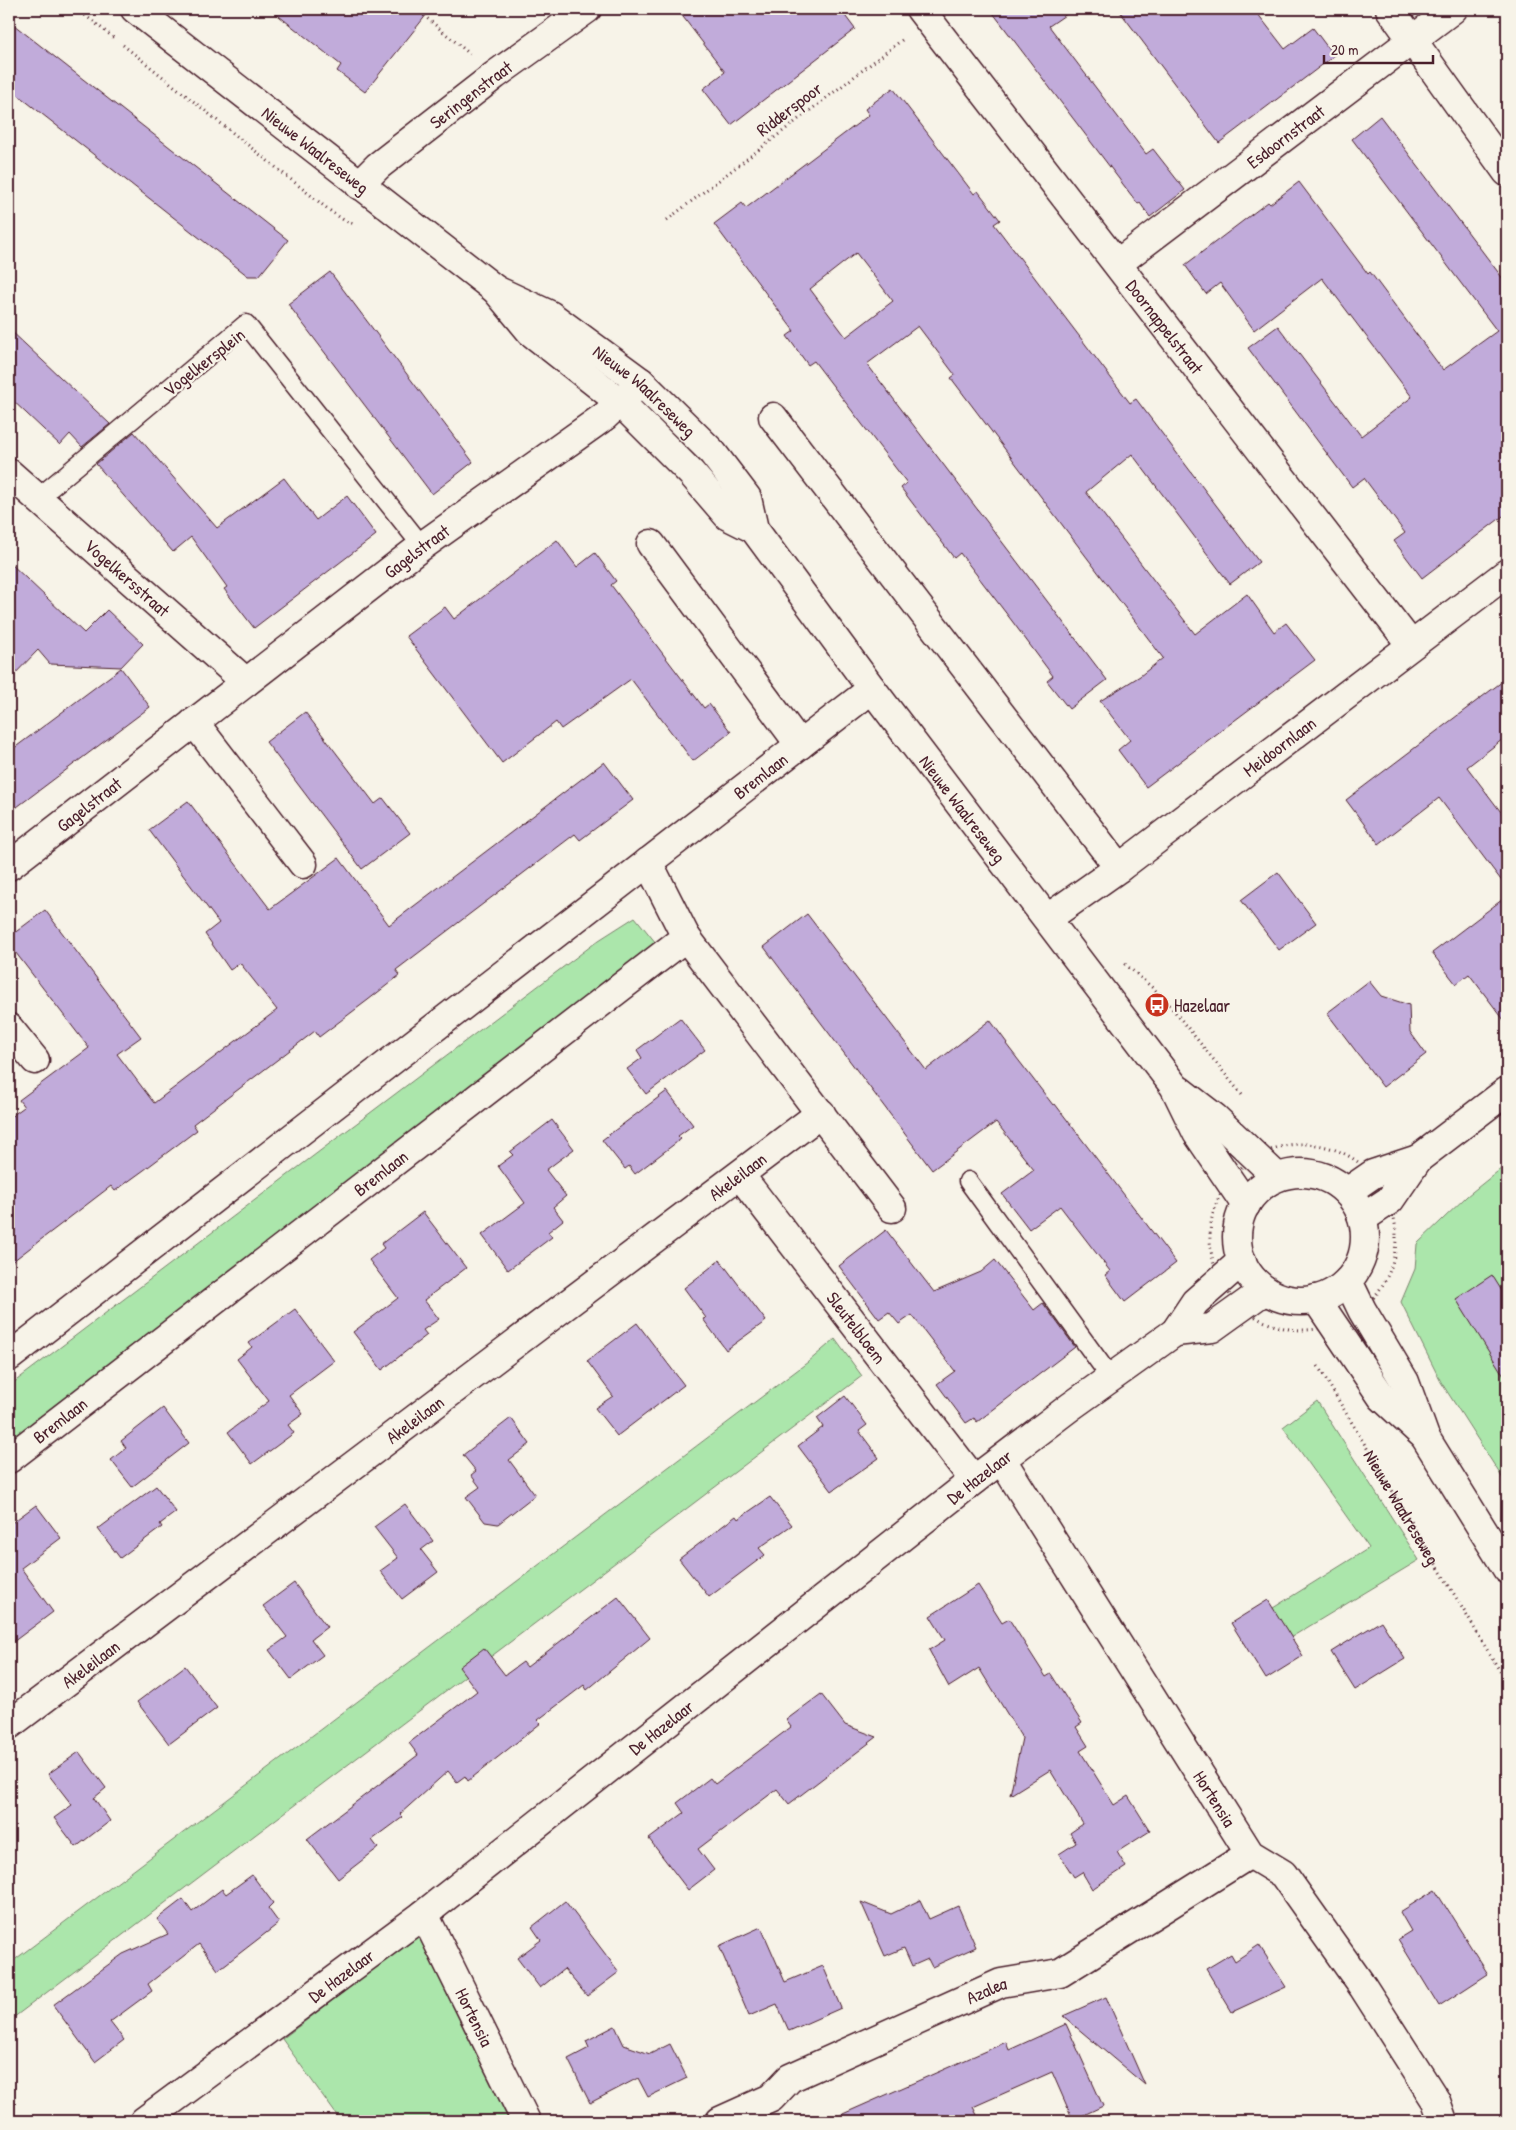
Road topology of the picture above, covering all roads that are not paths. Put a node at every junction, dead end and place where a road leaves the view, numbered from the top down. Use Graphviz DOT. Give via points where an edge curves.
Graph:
graph roads {
  1 [pos="135,9"];
  2 [pos="587,9"];
  3 [pos="1390,9"];
  4 [pos="1453,9"];
  5 [pos="924,14"];
  6 [pos="1413,39"];
  7 [pos="1507,172"];
  8 [pos="359,185"];
  9 [pos="1118,263"];
  10 [pos="496,290"];
  11 [pos="641,382"];
  12 [pos="621,403"];
  13 [pos="773,417"];
  14 [pos="9,473"];
  15 [pos="37,499"];
  16 [pos="754,529"];
  17 [pos="650,544"];
  18 [pos="422,546"];
  19 [pos="1507,573"];
  20 [pos="1411,645"];
  21 [pos="246,682"];
  22 [pos="872,689"];
  23 [pos="194,722"];
  24 [pos="800,745"];
  25 [pos="648,862"];
  26 [pos="303,864"];
  27 [pos="9,866"];
  28 [pos="1119,868"];
  29 [pos="1048,918"];
  30 [pos="686,937"];
  31 [pos="9,1028"];
  32 [pos="35,1060"];
  33 [pos="1174,1086"];
  34 [pos="1507,1091"];
  35 [pos="821,1113"];
  36 [pos="1418,1159"];
  37 [pos="740,1175"];
  38 [pos="1277,1178"];
  39 [pos="968,1182"];
  40 [pos="1347,1192"];
  41 [pos="1246,1205"];
  42 [pos="892,1208"];
  43 [pos="1363,1218"];
  44 [pos="1242,1262"];
  45 [pos="1348,1281"];
  46 [pos="1265,1290"];
  47 [pos="1316,1299"];
  48 [pos="1175,1332"];
  49 [pos="9,1356"];
  50 [pos="1111,1378"];
  51 [pos="1425,1437"];
  52 [pos="9,1459"];
  53 [pos="1002,1460"];
  54 [pos="974,1480"];
  55 [pos="1507,1569"];
  56 [pos="9,1725"];
  57 [pos="1250,1854"];
  58 [pos="424,1914"];
  59 [pos="144,2121"];
  60 [pos="526,2121"];
  61 [pos="720,2121"];
  62 [pos="1443,2121"];
  1 -- 8 [label="street, Nieuwe Waalreseweg"];
  2 -- 8 [label="street, Seringenstraat" via="495,75 378,166"];
  3 -- 6 [label="street"];
  4 -- 6 [label="street, Esdoornstraat"];
  5 -- 9 [label="street, Doornappelstraat"];
  6 -- 7 [label="street"];
  6 -- 9 [label="street, Esdoornstraat"];
  8 -- 10 [label="street, Nieuwe Waalreseweg"];
  9 -- 20 [label="street, Doornappelstraat"];
  10 -- 11 [label="street, Nieuwe Waalreseweg" via="550,315"];
  10 -- 12 [label="street, Nieuwe Waalreseweg" via="531,332"];
  11 -- 12 [label="street, Gagelstraat"];
  11 -- 16 [label="street, Nieuwe Waalreseweg" via="712,452 747,498"];
  12 -- 16 [label="street, Nieuwe Waalreseweg" via="691,473 728,516"];
  12 -- 18 [label="street, Gagelstraat"];
  13 -- 28 [label="street"];
  14 -- 15 [label="street, Vogelkersstraat"];
  15 -- 18 [label="lane, Vogelkersplein" via="246,324"];
  15 -- 21 [label="street, Vogelkersstraat"];
  16 -- 22 [label="street, Nieuwe Waalreseweg"];
  17 -- 24 [label="street"];
  18 -- 21 [label="street, Gagelstraat"];
  19 -- 20 [label="street, Meidoornlaan"];
  20 -- 28 [label="street, Meidoornlaan"];
  21 -- 23 [label="street, Gagelstraat"];
  22 -- 24 [label="street, Bremlaan"];
  22 -- 29 [label="street, Nieuwe Waalreseweg"];
  23 -- 26 [label="street"];
  23 -- 27 [label="street, Gagelstraat"];
  24 -- 25 [label="street, Bremlaan"];
  25 -- 30 [label="street"];
  25 -- 49 [label="street, Bremlaan"];
  28 -- 29 [label="street, Meidoornlaan"];
  29 -- 33 [label="street, Nieuwe Waalreseweg"];
  30 -- 35 [label="street"];
  30 -- 52 [label="street, Bremlaan"];
  31 -- 32 [label="street"];
  33 -- 38 [label="street, Nieuwe Waalreseweg" via="1214,1117"];
  33 -- 41 [label="street, Nieuwe Waalreseweg" via="1197,1133"];
  34 -- 36 [label="street"];
  35 -- 37 [label="street, Akeleilaan"];
  35 -- 42 [label="street"];
  36 -- 40 [label="street" via="1373,1174"];
  36 -- 43 [label="street" via="1390,1200"];
  37 -- 54 [label="street, Sleutelbloem"];
  37 -- 56 [label="street, Akeleilaan"];
  38 -- 40 [label="street" via="1296,1173 1314,1174"];
  38 -- 41 [label="street" via="1259,1189"];
  39 -- 50 [label="lane"];
  40 -- 43 [label="street"];
  41 -- 44 [label="street" via="1239,1223 1238,1243"];
  43 -- 45 [label="street" via="1365,1240 1360,1262"];
  44 -- 46 [label="street"];
  44 -- 48 [label="street, De Hazelaar" via="1195,1302"];
  45 -- 47 [label="street" via="1330,1294"];
  45 -- 51 [label="street" via="1405,1382"];
  46 -- 47 [label="street" via="1294,1300"];
  46 -- 48 [label="street, De Hazelaar" via="1212,1328"];
  47 -- 51 [label="street" via="1382,1397"];
  48 -- 50 [label="street, De Hazelaar"];
  50 -- 53 [label="street, De Hazelaar"];
  51 -- 55 [label="street"];
  53 -- 54 [label="street, De Hazelaar"];
  53 -- 57 [label="street, Hortensia"];
  54 -- 58 [label="street, De Hazelaar"];
  57 -- 61 [label="street, Azalea" via="1060,1973 1001,1983 790,2078 771,2098"];
  57 -- 62 [label="street, Hortensia" via="1283,1874 1362,1986 1436,2101"];
  58 -- 59 [label="street, De Hazelaar"];
  58 -- 60 [label="street, Hortensia"];
}
